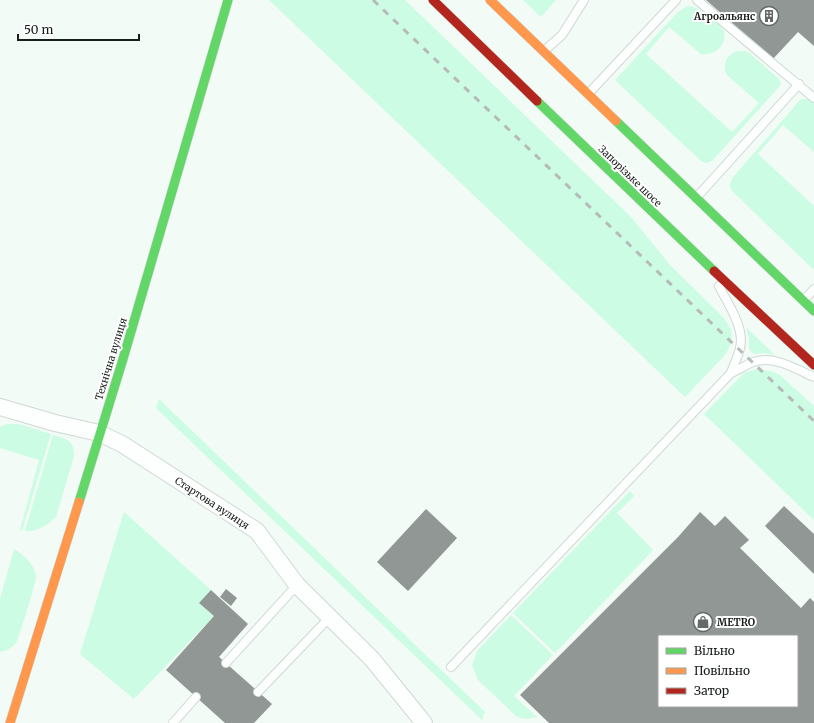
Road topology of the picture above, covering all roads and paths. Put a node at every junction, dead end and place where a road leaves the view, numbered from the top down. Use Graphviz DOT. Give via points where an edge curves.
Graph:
graph roads {
  1 [pos="228,0"];
  2 [pos="434,0"];
  3 [pos="490,0"];
  4 [pos="584,0"];
  5 [pos="676,0"];
  6 [pos="697,0"];
  7 [pos="543,51"];
  8 [pos="799,84"];
  9 [pos="588,94"];
  10 [pos="814,98"];
  11 [pos="696,199"];
  12 [pos="708,266"];
  13 [pos="814,289"];
  14 [pos="803,301"];
  15 [pos="814,311"];
  16 [pos="814,365"];
  17 [pos="730,374"];
  18 [pos="814,377"];
  19 [pos="0,407"];
  20 [pos="99,433"];
  21 [pos="297,586"];
  22 [pos="330,617"];
  23 [pos="226,663"];
  24 [pos="451,667"];
  25 [pos="258,692"];
  26 [pos="196,697"];
  27 [pos="10,723"];
  28 [pos="173,723"];
  29 [pos="424,723"];
  1 -- 20 [label="main road, Технічна вулиця"];
  2 -- 12 [label="main road, Запорізьке шосе"];
  3 -- 7 [label="main road"];
  4 -- 7 [label="lane" via="562,35"];
  5 -- 9 [label="lane"];
  6 -- 8 [label="lane"];
  7 -- 9 [label="main road"];
  8 -- 10 [label="lane"];
  8 -- 11 [label="lane"];
  9 -- 11 [label="main road"];
  11 -- 14 [label="main road"];
  12 -- 16 [label="main road, Запорізьке шосе"];
  12 -- 17 [label="lane" via="739,330 740,349"];
  13 -- 14 [label="lane"];
  14 -- 15 [label="main road"];
  17 -- 18 [label="lane" via="752,362 768,360"];
  17 -- 24 [label="lane"];
  19 -- 20 [label="street, Стартова вулиця"];
  20 -- 21 [label="street, Стартова вулиця" via="122,444 257,531"];
  20 -- 27 [label="main road, Технічна вулиця"];
  21 -- 22 [label="street, Стартова вулиця"];
  21 -- 23 [label="lane"];
  22 -- 25 [label="lane"];
  22 -- 29 [label="street, Стартова вулиця" via="372,659"];
  26 -- 28 [label="lane"];
}
